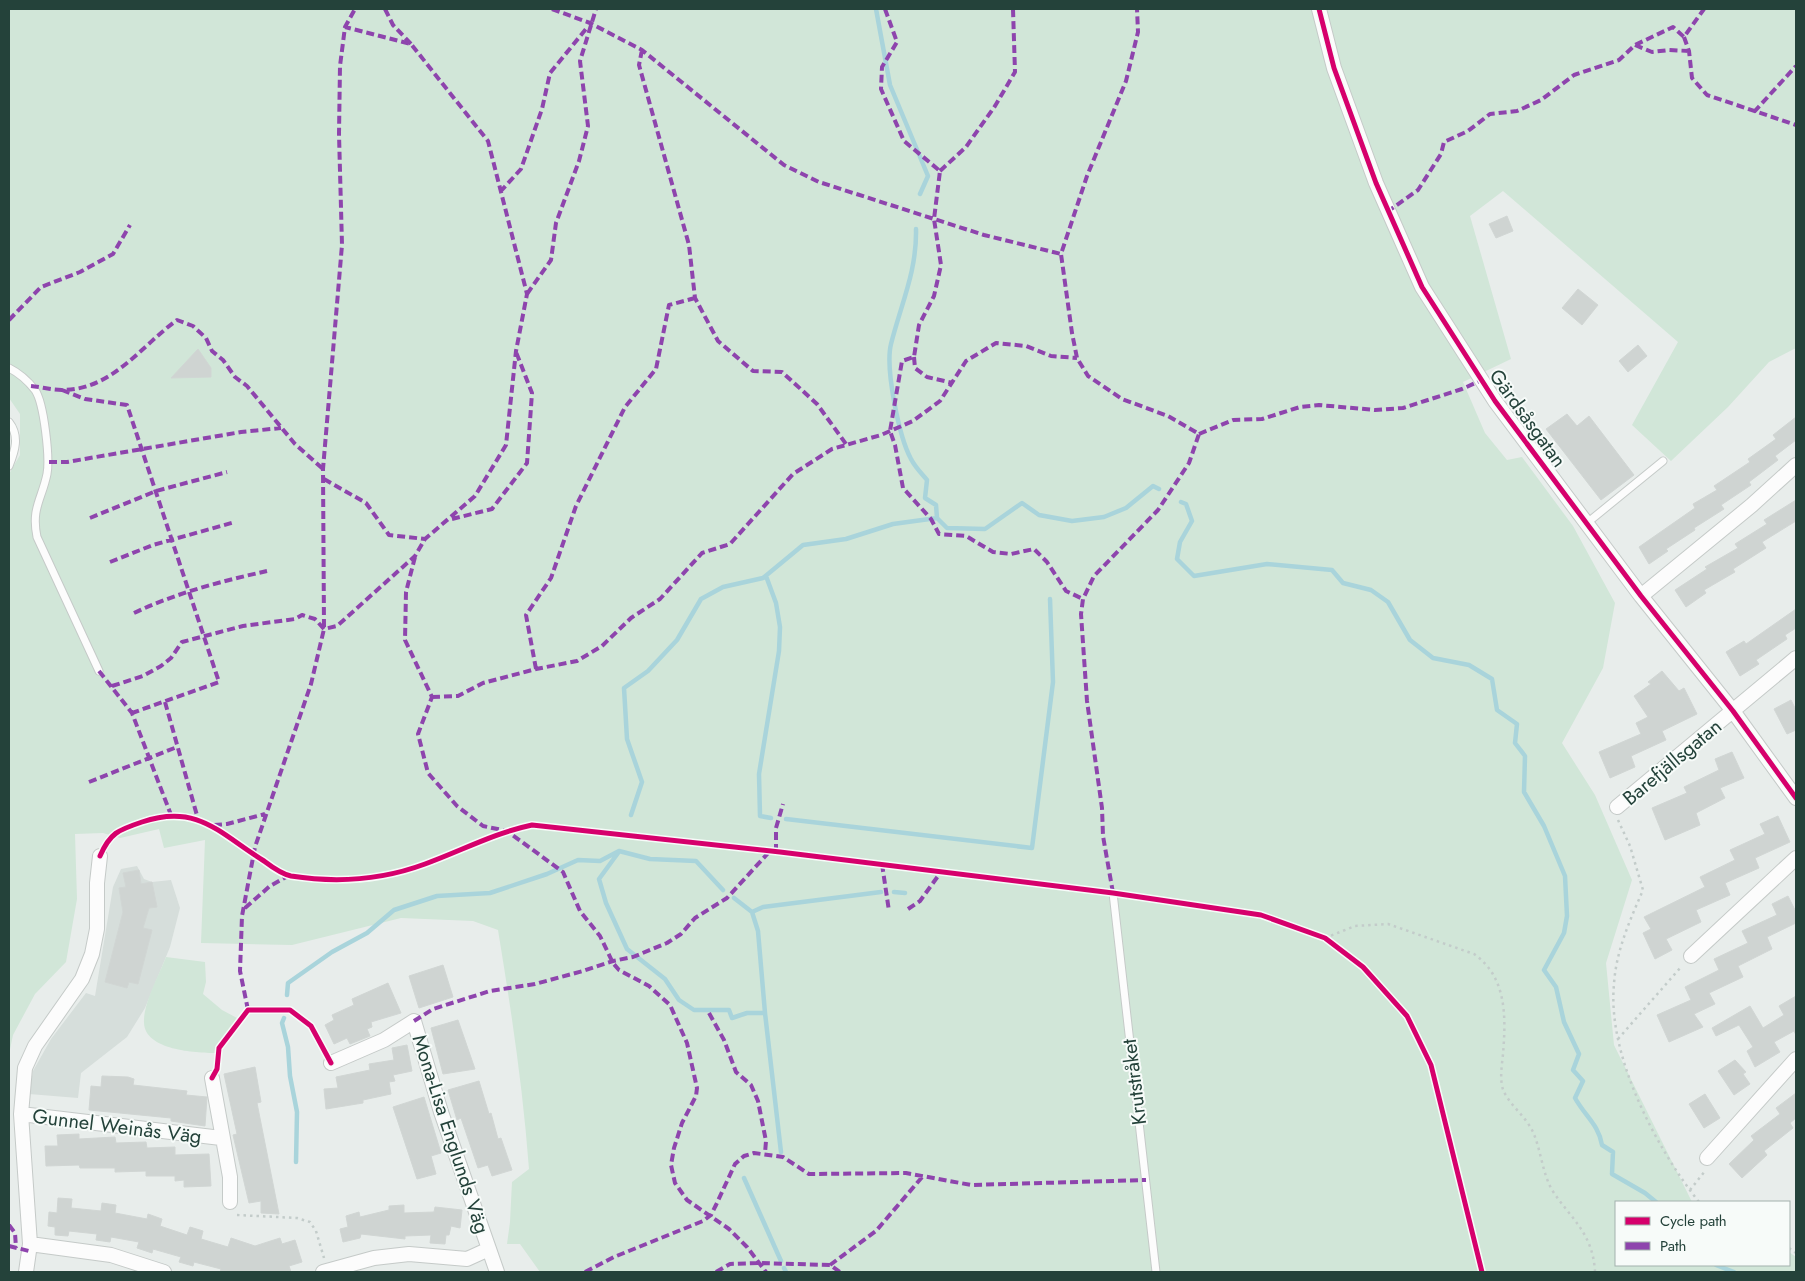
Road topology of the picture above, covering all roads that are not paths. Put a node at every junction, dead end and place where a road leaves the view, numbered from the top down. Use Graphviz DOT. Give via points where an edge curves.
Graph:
graph roads {
  1 [pos="1319,9"];
  2 [pos="9,368"];
  3 [pos="9,422"];
  4 [pos="1663,461"];
  5 [pos="1796,465"];
  6 [pos="9,466"];
  7 [pos="1587,523"];
  8 [pos="1640,596"];
  9 [pos="1796,658"];
  10 [pos="99,671"];
  11 [pos="1733,711"];
  12 [pos="1796,798"];
  13 [pos="1617,807"];
  14 [pos="100,856"];
  15 [pos="1796,858"];
  16 [pos="1113,893"];
  17 [pos="1691,956"];
  18 [pos="1796,1059"];
  19 [pos="331,1062"];
  20 [pos="212,1078"];
  21 [pos="21,1114"];
  22 [pos="221,1138"];
  23 [pos="1707,1158"];
  24 [pos="230,1202"];
  25 [pos="30,1244"];
  26 [pos="489,1249"];
  27 [pos="343,1269"];
  28 [pos="325,1271"];
  29 [pos="26,1272"];
  30 [pos="164,1272"];
  31 [pos="497,1272"];
  32 [pos="1156,1272"];
  1 -- 7 [label="street, Gärdsåsgatan" via="1334,68 1372,174 1422,287 1495,401"];
  2 -- 10 [label="lane" via="36,392 45,428 48,471 34,521 37,537"];
  3 -- 6 [label="lane" via="16,444"];
  4 -- 7 [label="lane"];
  5 -- 8 [label="street"];
  7 -- 8 [label="street, Gärdsåsgatan"];
  8 -- 11 [label="street, Gärdsåsgatan"];
  9 -- 11 [label="street, Barefjällsgatan"];
  11 -- 12 [label="street, Gärdsåsgatan"];
  11 -- 13 [label="street, Barefjällsgatan"];
  14 -- 21 [label="street, Gunnel Weinås Väg" via="96,883 97,929 92,954 82,979 35,1046 24,1068"];
  15 -- 17 [label="street"];
  16 -- 32 [label="lane, Krutstråket"];
  18 -- 23 [label="street"];
  19 -- 26 [label="street, Mona-Lisa Englunds Väg" via="384,1040 414,1021 441,1112"];
  20 -- 22 [label="street, Gunnel Weinås Väg"];
  21 -- 22 [label="street, Gunnel Weinås Väg"];
  21 -- 25 [label="street"];
  22 -- 24 [label="street, Gunnel Weinås Väg" via="230,1177"];
  25 -- 29 [label="street"];
  25 -- 30 [label="street" via="112,1255"];
  26 -- 27 [label="street" via="467,1259 409,1254 374,1258"];
  26 -- 31 [label="street"];
  27 -- 28 [label="street"];
}
